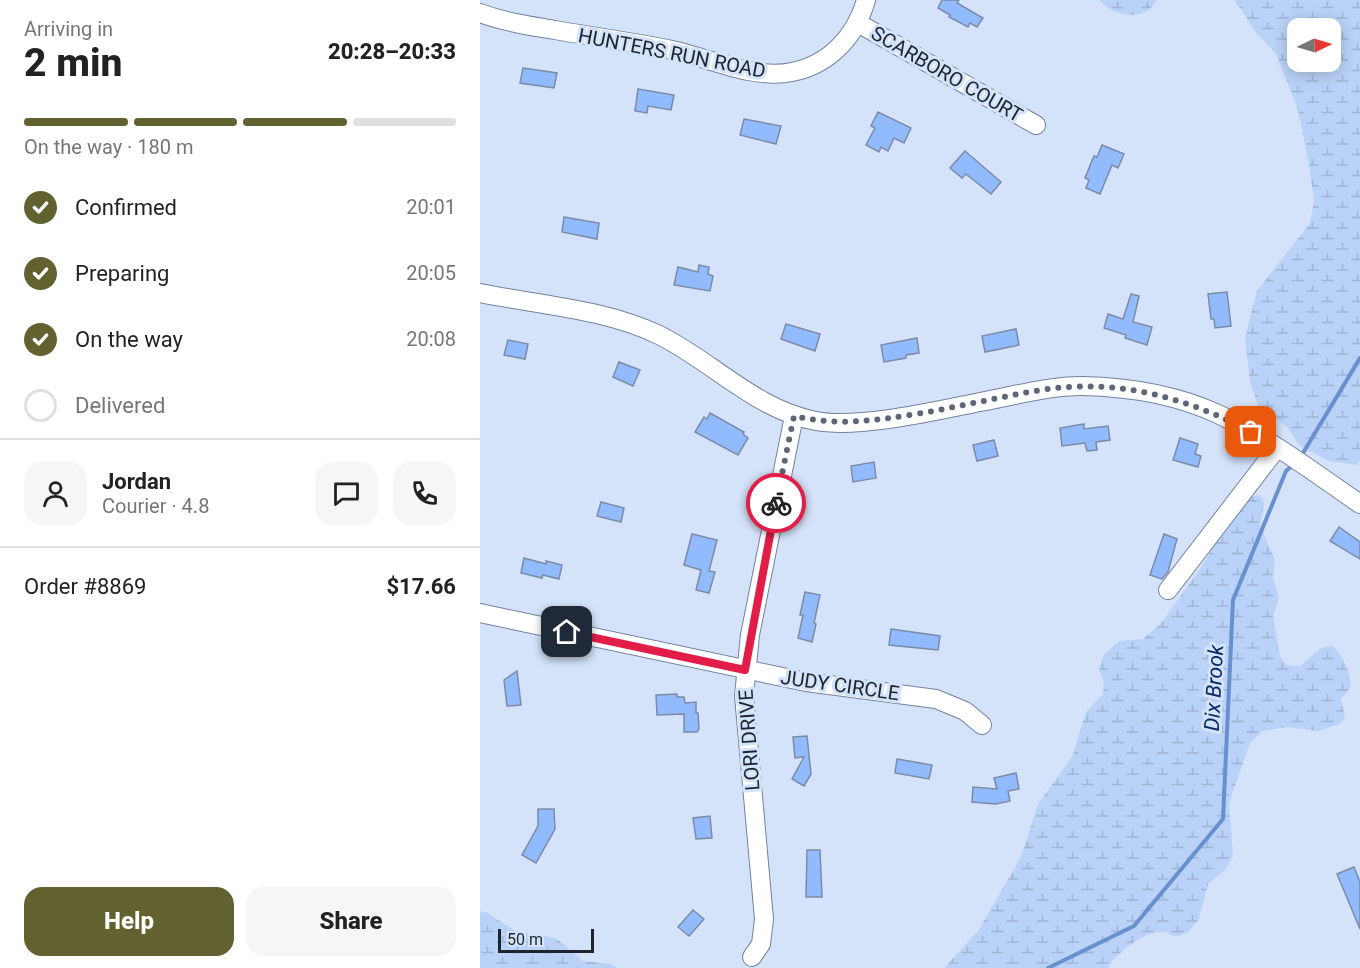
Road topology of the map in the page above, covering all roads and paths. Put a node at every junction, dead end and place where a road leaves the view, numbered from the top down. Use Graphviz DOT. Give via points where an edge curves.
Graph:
graph roads {
  1 [pos="866,0"];
  2 [pos="480,13"];
  3 [pos="858,23"];
  4 [pos="1036,125"];
  5 [pos="480,293"];
  6 [pos="794,416"];
  7 [pos="1283,452"];
  8 [pos="1360,504"];
  9 [pos="1168,590"];
  10 [pos="480,613"];
  11 [pos="745,670"];
  12 [pos="982,725"];
  13 [pos="752,957"];
  1 -- 3 [label="street, HUNTERS RUN ROAD"];
  2 -- 3 [label="street, HUNTERS RUN ROAD" via="671,50 770,74 802,70 824,60 842,45"];
  3 -- 4 [label="street, SCARBORO COURT"];
  5 -- 6 [label="street" via="639,326"];
  6 -- 7 [label="street" via="818,422 854,422 1042,390 1113,388 1199,406"];
  6 -- 11 [label="street, LORI DRIVE"];
  7 -- 8 [label="street"];
  7 -- 9 [label="street"];
  10 -- 11 [label="street, JUDY CIRCLE"];
  11 -- 12 [label="street, JUDY CIRCLE" via="822,685 936,699 965,711"];
  11 -- 13 [label="street, LORI DRIVE" via="745,721 764,919 761,944"];
}
